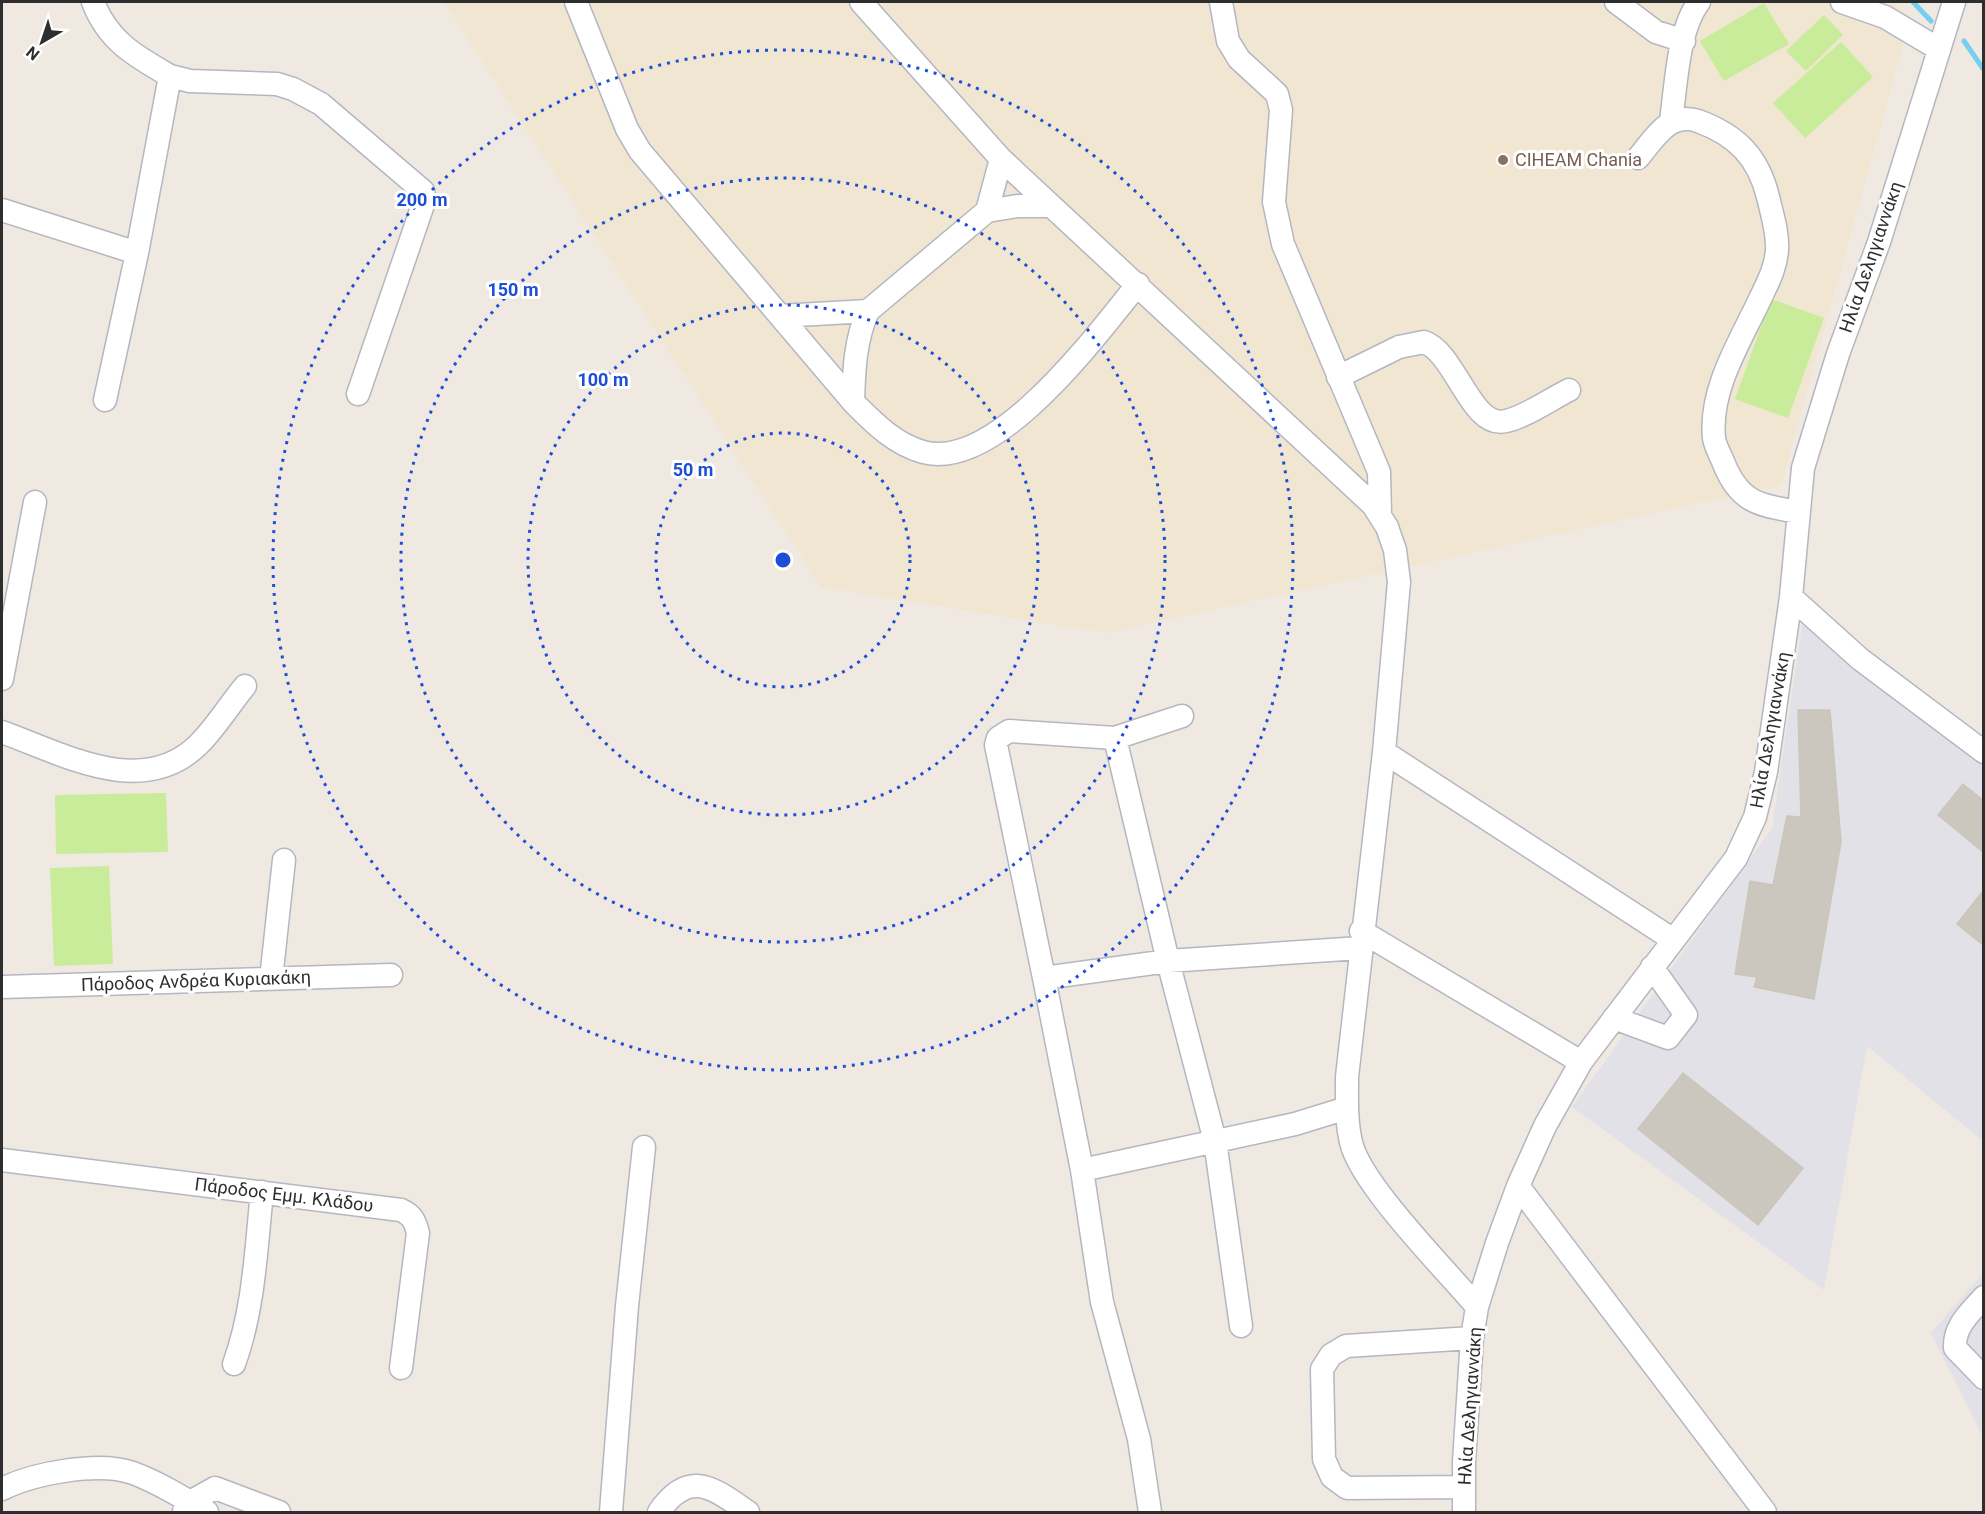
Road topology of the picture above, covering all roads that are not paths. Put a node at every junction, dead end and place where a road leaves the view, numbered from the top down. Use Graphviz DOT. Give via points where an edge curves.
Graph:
graph roads {
  1 [pos="93,2"];
  2 [pos="576,2"];
  3 [pos="861,2"];
  4 [pos="1221,2"];
  5 [pos="1616,2"];
  6 [pos="1699,2"];
  7 [pos="1842,2"];
  8 [pos="1954,2"];
  9 [pos="1684,41"];
  10 [pos="1937,48"];
  11 [pos="170,76"];
  12 [pos="1671,121"];
  13 [pos="1001,159"];
  14 [pos="1638,159"];
  15 [pos="1052,206"];
  16 [pos="2,210"];
  17 [pos="987,211"];
  18 [pos="137,253"];
  19 [pos="1138,284"];
  20 [pos="868,310"];
  21 [pos="780,316"];
  22 [pos="1338,378"];
  23 [pos="1569,390"];
  24 [pos="358,394"];
  25 [pos="105,400"];
  26 [pos="853,402"];
  27 [pos="35,502"];
  28 [pos="1798,512"];
  29 [pos="1380,515"];
  30 [pos="1791,597"];
  31 [pos="2,679"];
  32 [pos="245,686"];
  33 [pos="1182,716"];
  34 [pos="2,732"];
  35 [pos="1115,738"];
  36 [pos="1383,752"];
  37 [pos="1983,752"];
  38 [pos="284,860"];
  39 [pos="1672,939"];
  40 [pos="1361,940"];
  41 [pos="1168,961"];
  42 [pos="1652,967"];
  43 [pos="390,975"];
  44 [pos="1044,978"];
  45 [pos="271,979"];
  46 [pos="2,987"];
  47 [pos="1614,1017"];
  48 [pos="1581,1062"];
  49 [pos="1347,1108"];
  50 [pos="1215,1141"];
  51 [pos="644,1147"];
  52 [pos="2,1160"];
  53 [pos="1082,1170"];
  54 [pos="1518,1186"];
  55 [pos="262,1192"];
  56 [pos="1983,1297"];
  57 [pos="1478,1307"];
  58 [pos="1241,1326"];
  59 [pos="1472,1338"];
  60 [pos="234,1364"];
  61 [pos="401,1368"];
  62 [pos="1983,1378"];
  63 [pos="1464,1487"];
  64 [pos="2,1489"];
  65 [pos="193,1509"];
  66 [pos="279,1512"];
  67 [pos="611,1512"];
  68 [pos="659,1512"];
  69 [pos="748,1512"];
  70 [pos="1150,1512"];
  71 [pos="1464,1512"];
  72 [pos="1766,1512"];
  1 -- 11 [label="street" via="102,23 122,46"];
  2 -- 21 [label="street" via="627,129 640,151"];
  3 -- 13 [label="street"];
  4 -- 22 [label="street" via="1228,41 1239,59 1276,94 1279,102 1280,144 1274,202 1283,243"];
  5 -- 9 [label="street" via="1656,32"];
  6 -- 9 [label="street" via="1691,12"];
  7 -- 10 [label="street" via="1885,17"];
  8 -- 10 [label="street, Ηλία Δεληγιαννάκη"];
  9 -- 12 [label="street"];
  10 -- 28 [label="street, Ηλία Δεληγιαννάκη" via="1879,242 1838,354 1803,468"];
  11 -- 18 [label="street"];
  11 -- 24 [label="street" via="190,81 277,84 293,89 321,104 423,191 423,206"];
  12 -- 14 [label="street"];
  12 -- 28 [label="street" via="1693,120 1734,138 1747,150 1765,186 1777,234 1773,271 1724,377 1716,403 1714,439 1732,484 1743,495 1762,506"];
  13 -- 15 [label="street"];
  13 -- 17 [label="street"];
  15 -- 17 [label="street"];
  15 -- 19 [label="street"];
  16 -- 18 [label="street"];
  17 -- 20 [label="street"];
  18 -- 25 [label="street"];
  19 -- 26 [label="street" via="1058,380 1029,408 975,444 948,454 922,452 884,433"];
  19 -- 29 [label="street"];
  20 -- 21 [label="street"];
  20 -- 26 [label="street" via="859,330 854,359"];
  21 -- 26 [label="street"];
  22 -- 23 [label="street" via="1386,352 1424,342 1440,351 1482,415 1494,421 1506,422"];
  22 -- 29 [label="street" via="1379,472"];
  27 -- 31 [label="street"];
  28 -- 30 [label="street, Ηλία Δεληγιαννάκη"];
  29 -- 36 [label="street" via="1395,550 1399,582"];
  30 -- 37 [label="street" via="1860,659"];
  30 -- 39 [label="street, Ηλία Δεληγιαννάκη" via="1766,772 1755,817 1736,858"];
  32 -- 34 [label="street" via="199,744 170,763 146,771 99,767"];
  33 -- 35 [label="street"];
  35 -- 41 [label="street"];
  35 -- 44 [label="street" via="1009,731 998,738 996,745"];
  36 -- 39 [label="street"];
  36 -- 40 [label="street"];
  38 -- 45 [label="street"];
  39 -- 42 [label="street, Ηλία Δεληγιαννάκη"];
  40 -- 41 [label="street"];
  40 -- 48 [label="street"];
  40 -- 49 [label="street"];
  41 -- 44 [label="street"];
  41 -- 50 [label="street"];
  42 -- 47 [label="street, Ηλία Δεληγιαννάκη"];
  42 -- 47 [label="street" via="1686,1015 1668,1038"];
  43 -- 45 [label="street, Πάροδος Ανδρέα Κυριακάκη"];
  44 -- 53 [label="street"];
  45 -- 46 [label="street, Πάροδος Ανδρέα Κυριακάκη"];
  47 -- 48 [label="street, Ηλία Δεληγιαννάκη"];
  48 -- 54 [label="street, Ηλία Δεληγιαννάκη" via="1545,1126"];
  49 -- 50 [label="street"];
  49 -- 57 [label="street" via="1351,1144 1360,1164 1390,1206"];
  50 -- 53 [label="street"];
  50 -- 58 [label="street"];
  51 -- 67 [label="street"];
  52 -- 55 [label="street, Πάροδος Εμμ. Κλάδου"];
  53 -- 70 [label="street" via="1102,1302 1139,1439"];
  54 -- 57 [label="street, Ηλία Δεληγιαννάκη"];
  54 -- 72 [label="street"];
  55 -- 60 [label="street" via="245,1334"];
  55 -- 61 [label="street, Πάροδος Εμμ. Κλάδου" via="401,1210 413,1217 418,1233"];
  56 -- 62 [label="street" via="1954,1336 1955,1348"];
  57 -- 59 [label="street, Ηλία Δεληγιαννάκη"];
  59 -- 63 [label="street, Ηλία Δεληγιαννάκη"];
  59 -- 63 [label="street" via="1346,1346 1331,1354 1322,1369 1324,1459 1332,1477 1347,1488"];
  63 -- 71 [label="street, Ηλία Δεληγιαννάκη"];
  64 -- 65 [label="street" via="33,1478 99,1469 131,1472 170,1489"];
  65 -- 66 [label="street" via="215,1488"];
  68 -- 69 [label="street" via="686,1486 699,1485"];
}
